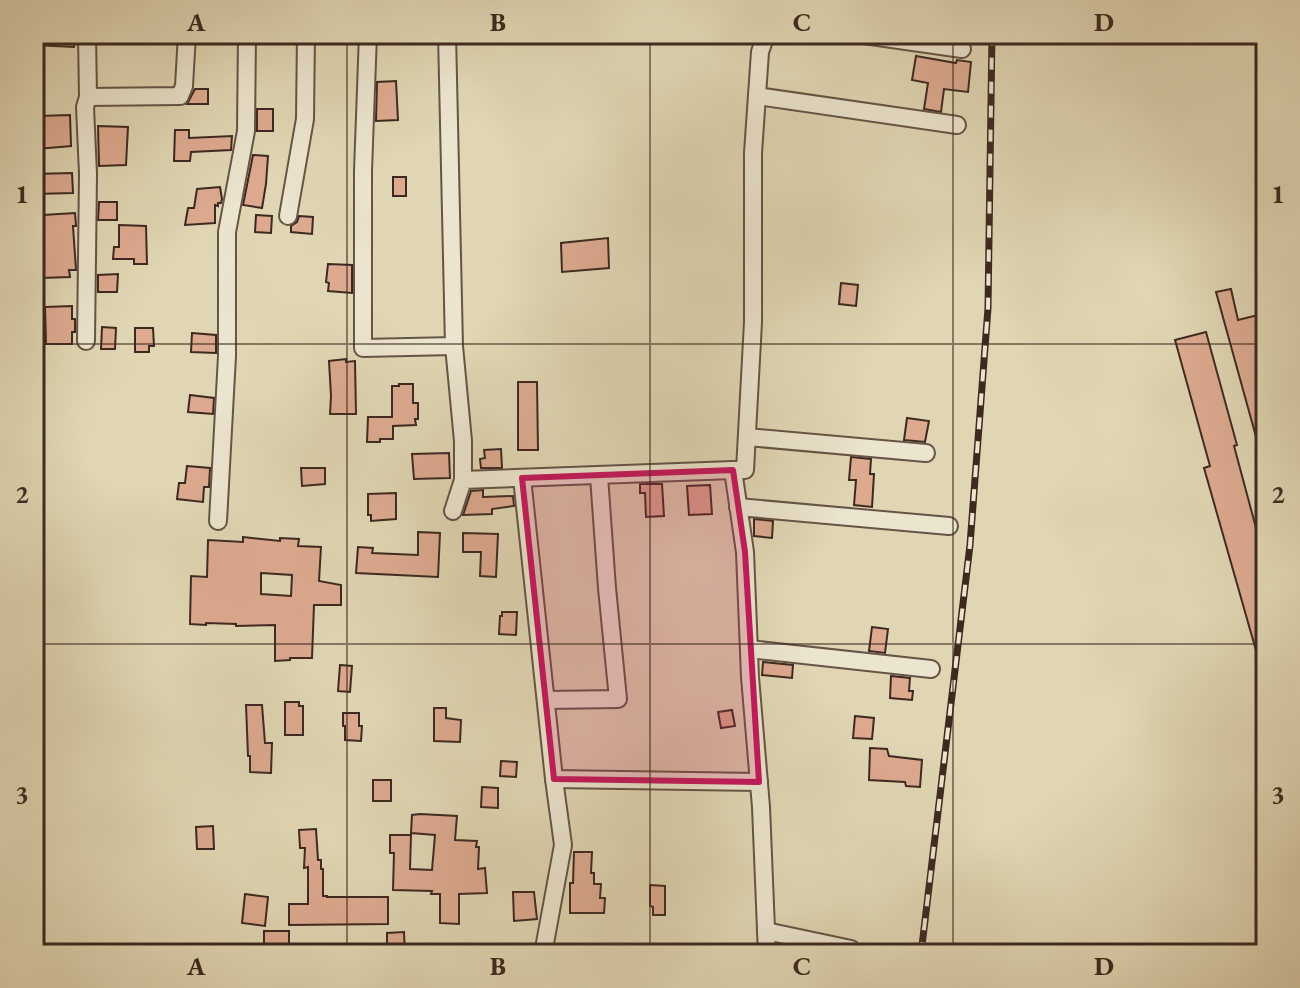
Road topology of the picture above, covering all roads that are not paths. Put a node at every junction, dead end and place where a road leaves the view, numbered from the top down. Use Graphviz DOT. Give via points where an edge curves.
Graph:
graph roads {
  1 [pos="87,34"];
  2 [pos="187,34"];
  3 [pos="247,34"];
  4 [pos="306,34"];
  5 [pos="368,34"];
  6 [pos="447,34"];
  7 [pos="766,34"];
  8 [pos="857,34"];
  9 [pos="962,49"];
  10 [pos="757,96"];
  11 [pos="88,97"];
  12 [pos="957,125"];
  13 [pos="288,216"];
  14 [pos="86,341"];
  15 [pos="454,346"];
  16 [pos="747,437"];
  17 [pos="926,453"];
  18 [pos="733,470"];
  19 [pos="599,476"];
  20 [pos="522,478"];
  21 [pos="463,480"];
  22 [pos="738,507"];
  23 [pos="453,511"];
  24 [pos="218,521"];
  25 [pos="949,526"];
  26 [pos="749,649"];
  27 [pos="931,669"];
  28 [pos="546,700"];
  29 [pos="554,779"];
  30 [pos="759,782"];
  31 [pos="766,931"];
  32 [pos="543,954"];
  33 [pos="767,954"];
  34 [pos="850,954"];
  1 -- 11 [label="street"];
  2 -- 11 [label="street" via="180,96"];
  3 -- 24 [label="street" via="246,131 227,232"];
  4 -- 13 [label="street" via="305,119"];
  5 -- 15 [label="street" via="363,348"];
  6 -- 15 [label="street"];
  7 -- 10 [label="street"];
  8 -- 9 [label="street"];
  10 -- 12 [label="street"];
  10 -- 16 [label="street"];
  11 -- 14 [label="street"];
  15 -- 21 [label="street"];
  16 -- 17 [label="street"];
  16 -- 18 [label="street" via="745,470"];
  18 -- 19 [label="street"];
  18 -- 22 [label="street"];
  19 -- 20 [label="street"];
  19 -- 28 [label="street" via="618,699"];
  20 -- 21 [label="street"];
  20 -- 28 [label="street"];
  21 -- 23 [label="street"];
  22 -- 25 [label="street"];
  22 -- 26 [label="street"];
  26 -- 27 [label="street"];
  26 -- 30 [label="street"];
  28 -- 29 [label="street"];
  29 -- 30 [label="street"];
  29 -- 32 [label="street" via="563,845"];
  30 -- 31 [label="street"];
  31 -- 33 [label="street"];
  31 -- 34 [label="street" via="851,949"];
}
